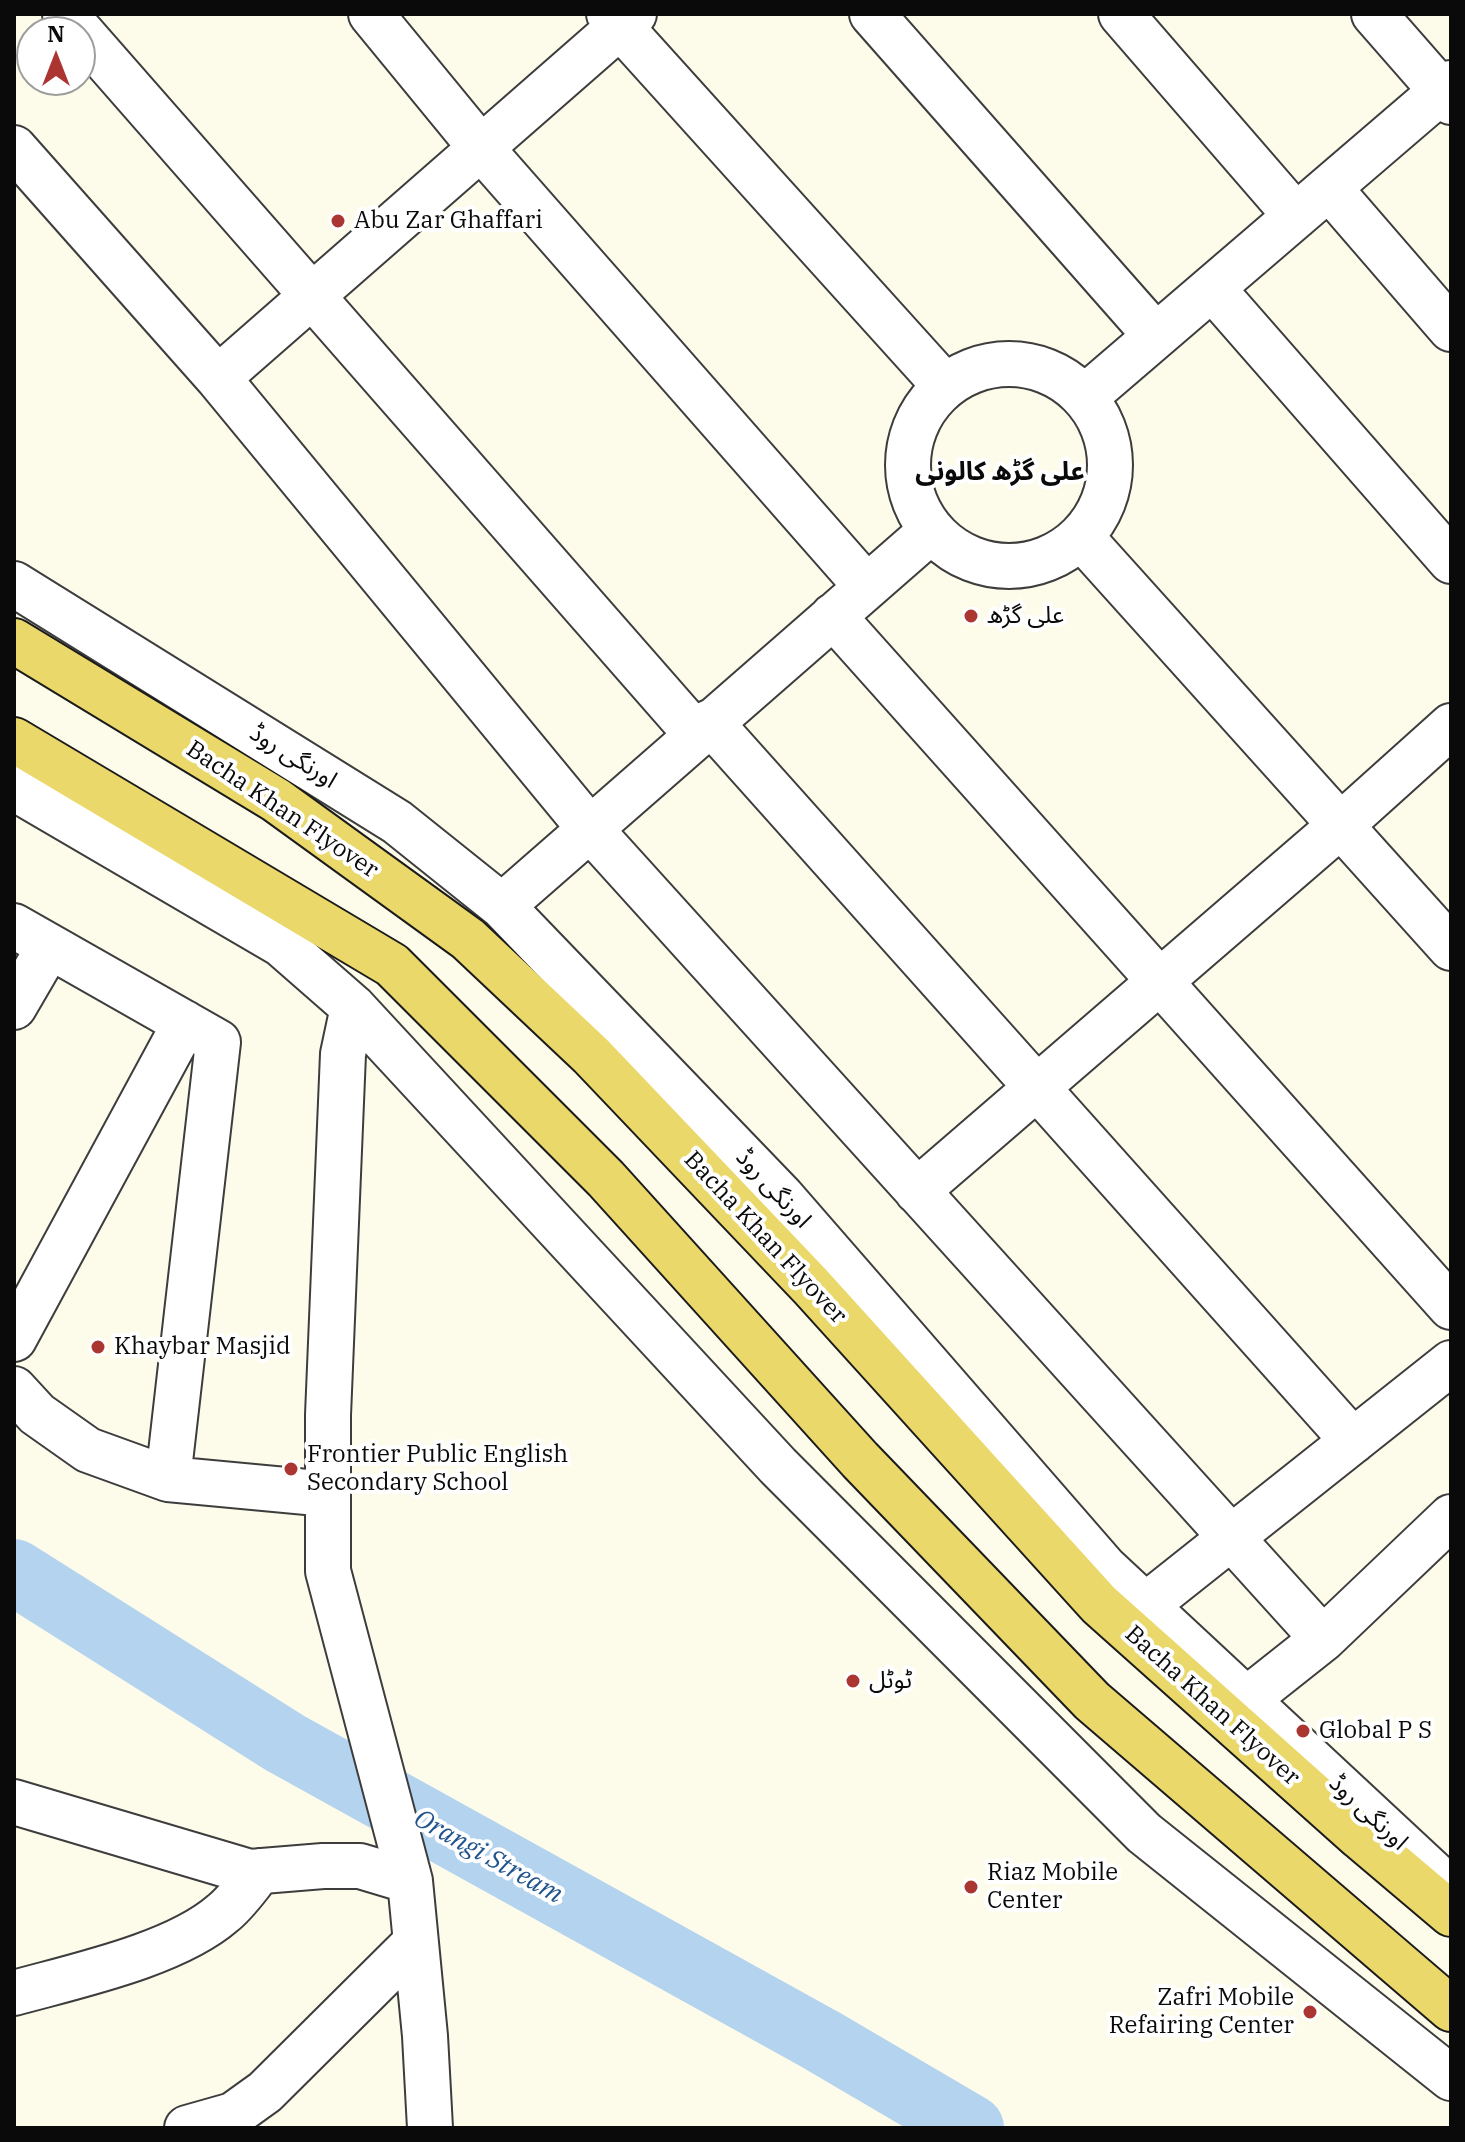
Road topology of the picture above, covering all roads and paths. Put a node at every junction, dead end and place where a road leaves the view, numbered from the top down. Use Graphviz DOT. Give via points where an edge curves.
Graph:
graph roads {
  1 [pos="65,14"];
  2 [pos="371,14"];
  3 [pos="872,14"];
  4 [pos="1121,14"];
  5 [pos="1374,14"];
  6 [pos="621,18"];
  7 [pos="1448,92"];
  8 [pos="14,148"];
  9 [pos="481,148"];
  10 [pos="1329,188"];
  11 [pos="1296,216"];
  12 [pos="1212,288"];
  13 [pos="312,296"];
  14 [pos="1451,329"];
  15 [pos="1156,336"];
  16 [pos="218,378"];
  17 [pos="945,386"];
  18 [pos="1085,397"];
  19 [pos="931,531"];
  20 [pos="1081,537"];
  21 [pos="1451,561"];
  22 [pos="14,584"];
  23 [pos="866,586"];
  24 [pos="833,616"];
  25 [pos="14,641"];
  26 [pos="1451,726"];
  27 [pos="703,728"];
  28 [pos="14,740"];
  29 [pos="14,788"];
  30 [pos="1341,825"];
  31 [pos="590,829"];
  32 [pos="502,906"];
  33 [pos="32,937"];
  34 [pos="1451,948"];
  35 [pos="1160,981"];
  36 [pos="14,1007"];
  37 [pos="353,1007"];
  38 [pos="185,1023"];
  39 [pos="1037,1087"];
  40 [pos="917,1191"];
  41 [pos="1451,1307"];
  42 [pos="14,1339"];
  43 [pos="1451,1363"];
  44 [pos="14,1389"];
  45 [pos="1353,1441"];
  46 [pos="168,1479"];
  47 [pos="328,1494"];
  48 [pos="1451,1517"];
  49 [pos="1230,1538"];
  50 [pos="1145,1606"];
  51 [pos="1323,1639"];
  52 [pos="1246,1700"];
  53 [pos="14,1802"];
  54 [pos="260,1871"];
  55 [pos="410,1881"];
  56 [pos="1451,1890"];
  57 [pos="1451,1914"];
  58 [pos="416,1942"];
  59 [pos="14,1993"];
  60 [pos="1451,2009"];
  61 [pos="1451,2078"];
  62 [pos="234,2119"];
  63 [pos="187,2128"];
  64 [pos="430,2128"];
  1 -- 13 [label="street"];
  2 -- 9 [label="street"];
  3 -- 15 [label="street"];
  4 -- 11 [label="street"];
  5 -- 7 [label="street"];
  6 -- 9 [label="street"];
  6 -- 17 [label="street"];
  7 -- 10 [label="street"];
  8 -- 16 [label="street"];
  9 -- 13 [label="street"];
  9 -- 23 [label="street"];
  10 -- 11 [label="street"];
  10 -- 14 [label="street"];
  11 -- 12 [label="street"];
  12 -- 15 [label="street"];
  12 -- 21 [label="street"];
  13 -- 16 [label="street"];
  13 -- 27 [label="street"];
  15 -- 18 [label="street"];
  16 -- 31 [label="street"];
  17 -- 18 [label="street" via="971,371 1001,364 1032,366 1060,377"];
  17 -- 19 [label="street" via="923,411 910,440 907,472 915,503"];
  18 -- 20 [label="street" via="1101,422 1110,468 1099,513"];
  19 -- 20 [label="street" via="957,552 988,564 1021,566 1054,556"];
  19 -- 23 [label="street"];
  20 -- 30 [label="street"];
  22 -- 32 [label="street, اورنگی روڈ" via="397,822"];
  23 -- 24 [label="street"];
  24 -- 27 [label="street"];
  24 -- 35 [label="street"];
  25 -- 57 [label="main road, Bacha Khan Flyover" via="276,800 468,939 591,1055 811,1286 1099,1604"];
  26 -- 30 [label="street"];
  27 -- 31 [label="street"];
  27 -- 39 [label="street"];
  28 -- 60 [label="main road" via="392,965 606,1179 860,1460 1092,1701"];
  29 -- 37 [label="street" via="281,944"];
  30 -- 34 [label="street"];
  30 -- 35 [label="street"];
  31 -- 32 [label="street"];
  31 -- 40 [label="street"];
  32 -- 50 [label="street, اورنگی روڈ" via="782,1197 1104,1567"];
  33 -- 36 [label="street"];
  33 -- 38 [label="street"];
  35 -- 39 [label="street"];
  35 -- 41 [label="street"];
  37 -- 47 [label="street" via="343,1054"];
  37 -- 61 [label="street" via="778,1466 1144,1833"];
  38 -- 42 [label="street"];
  38 -- 46 [label="street" via="218,1042"];
  39 -- 40 [label="street"];
  39 -- 45 [label="street"];
  40 -- 49 [label="street"];
  43 -- 45 [label="street"];
  44 -- 46 [label="street" via="37,1414 88,1450"];
  45 -- 49 [label="street"];
  46 -- 47 [label="street"];
  47 -- 55 [label="street" via="328,1571"];
  48 -- 51 [label="street"];
  49 -- 50 [label="street"];
  49 -- 51 [label="street"];
  50 -- 52 [label="street, اورنگی روڈ"];
  51 -- 52 [label="street"];
  52 -- 56 [label="street, اورنگی روڈ"];
  53 -- 54 [label="street"];
  54 -- 55 [label="street" via="360,1866"];
  54 -- 59 [label="street" via="223,1914 188,1934 136,1958"];
  55 -- 58 [label="street"];
  58 -- 62 [label="street"];
  58 -- 64 [label="street"];
  62 -- 63 [label="street" via="233,2115"];
}
